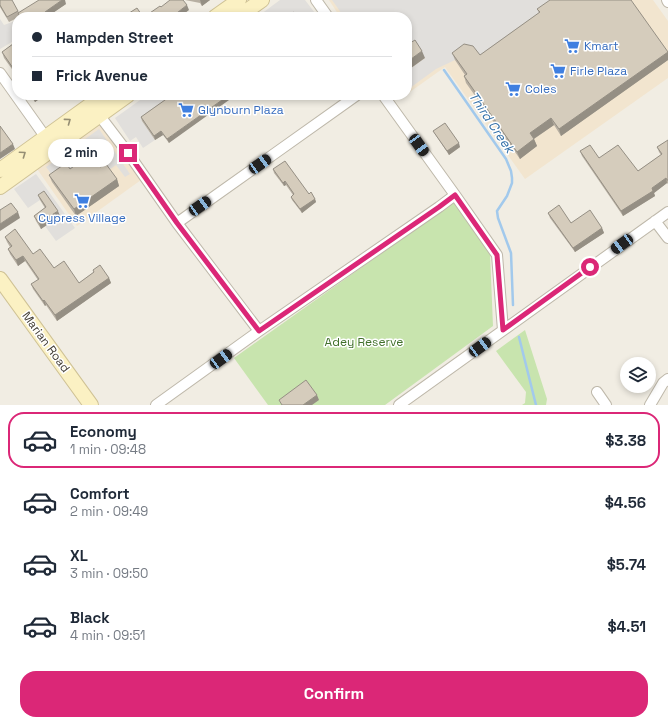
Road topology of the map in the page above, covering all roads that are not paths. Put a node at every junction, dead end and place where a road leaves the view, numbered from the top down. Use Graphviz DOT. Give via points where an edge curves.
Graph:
graph roads {
  1 [pos="239,0"];
  2 [pos="262,0"];
  3 [pos="316,0"];
  4 [pos="222,12"];
  5 [pos="245,12"];
  6 [pos="324,12"];
  7 [pos="0,73"];
  8 [pos="12,90"];
  9 [pos="19,100"];
  10 [pos="101,100"];
  11 [pos="117,100"];
  12 [pos="350,100"];
  13 [pos="387,100"];
  14 [pos="96,110"];
  15 [pos="49,143"];
  16 [pos="0,170"];
  17 [pos="0,187"];
  18 [pos="455,195"];
  19 [pos="668,212"];
  20 [pos="655,221"];
  21 [pos="177,223"];
  22 [pos="668,238"];
  23 [pos="0,279"];
  24 [pos="503,330"];
  25 [pos="259,331"];
  26 [pos="668,379"];
  27 [pos="597,392"];
  28 [pos="92,405"];
  29 [pos="156,405"];
  30 [pos="399,405"];
  31 [pos="606,405"];
  32 [pos="650,405"];
  1 -- 4 [label="main road"];
  2 -- 5 [label="main road"];
  3 -- 6 [label="street"];
  7 -- 8 [label="street"];
  9 -- 15 [label="street"];
  10 -- 14 [label="main road"];
  11 -- 14 [label="main road"];
  12 -- 21 [label="street"];
  13 -- 18 [label="street"];
  14 -- 15 [label="main road"];
  14 -- 21 [label="street"];
  16 -- 15 [label="main road, one-way"];
  15 -- 17 [label="main road"];
  18 -- 24 [label="street" via="497,255"];
  18 -- 25 [label="street"];
  19 -- 20 [label="street"];
  20 -- 22 [label="street"];
  20 -- 24 [label="street"];
  21 -- 25 [label="street"];
  23 -- 28 [label="main road, Marian Road"];
  24 -- 30 [label="street"];
  25 -- 29 [label="street"];
  26 -- 32 [label="street"];
  27 -- 31 [label="street"];
}
